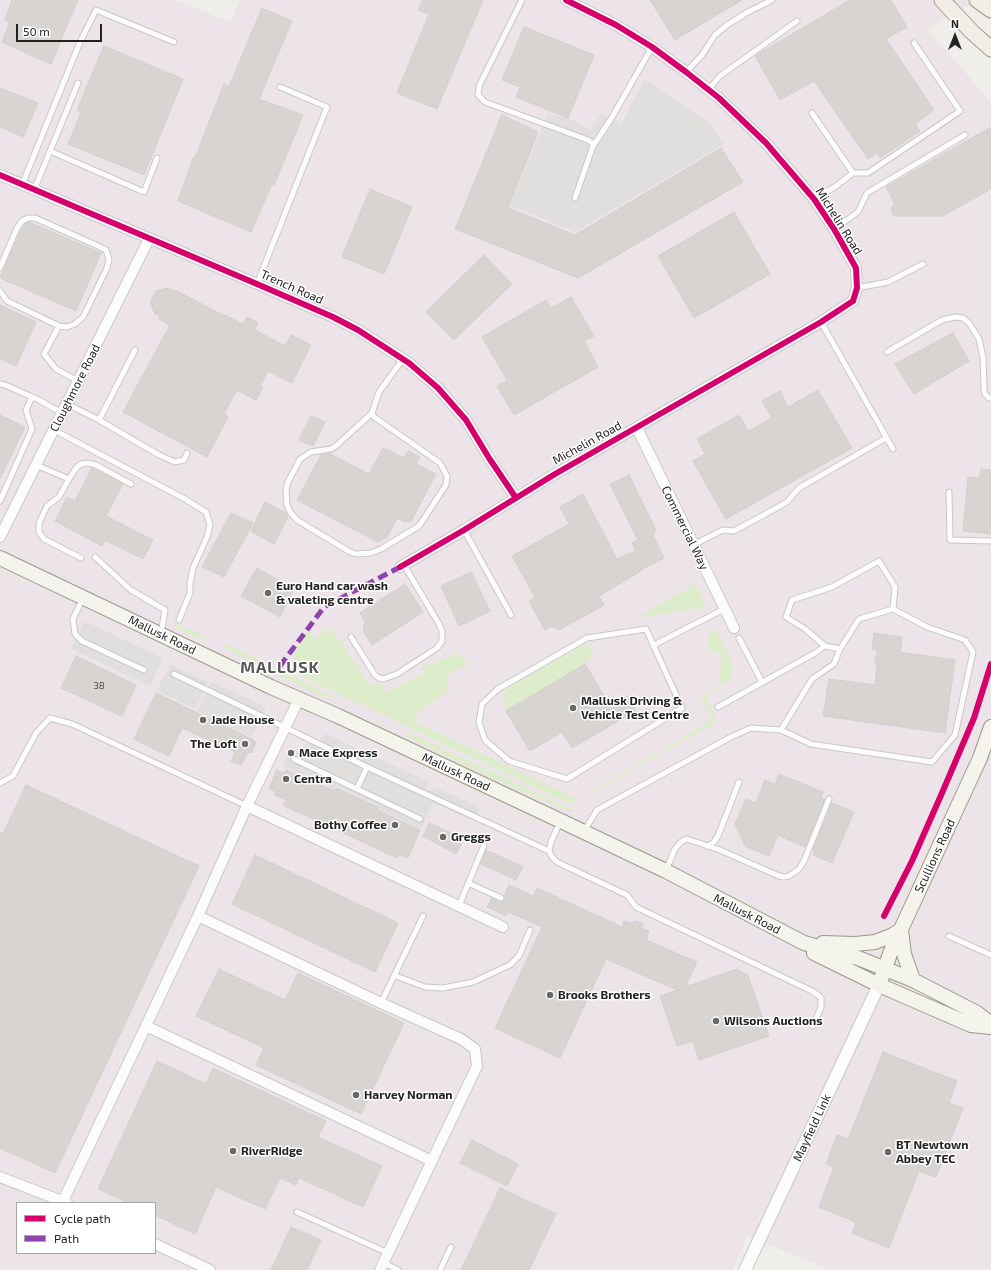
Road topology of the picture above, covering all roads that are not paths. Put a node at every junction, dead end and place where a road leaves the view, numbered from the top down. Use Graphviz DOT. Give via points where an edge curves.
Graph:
graph roads {
  1 [pos="522,0"];
  2 [pos="566,0"];
  3 [pos="772,0"];
  4 [pos="942,0"];
  5 [pos="977,0"];
  6 [pos="578,2"];
  7 [pos="991,10"];
  8 [pos="797,22"];
  9 [pos="174,42"];
  10 [pos="914,43"];
  11 [pos="652,47"];
  12 [pos="991,49"];
  13 [pos="686,72"];
  14 [pos="78,84"];
  15 [pos="280,87"];
  16 [pos="709,89"];
  17 [pos="812,112"];
  18 [pos="965,135"];
  19 [pos="593,146"];
  20 [pos="50,151"];
  21 [pos="157,158"];
  22 [pos="853,173"];
  23 [pos="0,175"];
  24 [pos="22,185"];
  25 [pos="34,190"];
  26 [pos="576,198"];
  27 [pos="814,199"];
  28 [pos="834,229"];
  29 [pos="149,239"];
  30 [pos="923,264"];
  31 [pos="0,268"];
  32 [pos="256,284"];
  33 [pos="857,288"];
  34 [pos="0,291"];
  35 [pos="821,322"];
  36 [pos="59,326"];
  37 [pos="135,350"];
  38 [pos="887,352"];
  39 [pos="403,360"];
  40 [pos="78,381"];
  41 [pos="0,384"];
  42 [pos="32,397"];
  43 [pos="991,398"];
  44 [pos="67,404"];
  45 [pos="62,413"];
  46 [pos="372,413"];
  47 [pos="99,420"];
  48 [pos="637,428"];
  49 [pos="54,430"];
  50 [pos="886,438"];
  51 [pos="893,449"];
  52 [pos="187,453"];
  53 [pos="36,464"];
  54 [pos="69,479"];
  55 [pos="131,484"];
  56 [pos="949,492"];
  57 [pos="516,498"];
  58 [pos="0,501"];
  59 [pos="464,530"];
  60 [pos="0,537"];
  61 [pos="991,541"];
  62 [pos="693,545"];
  63 [pos="95,556"];
  64 [pos="0,558"];
  65 [pos="81,558"];
  66 [pos="402,566"];
  67 [pos="83,598"];
  68 [pos="893,608"];
  69 [pos="724,609"];
  70 [pos="511,615"];
  71 [pos="179,620"];
  72 [pos="734,628"];
  73 [pos="160,634"];
  74 [pos="351,637"];
  75 [pos="739,638"];
  76 [pos="654,644"];
  77 [pos="825,646"];
  78 [pos="840,648"];
  79 [pos="144,670"];
  80 [pos="174,674"];
  81 [pos="762,682"];
  82 [pos="298,699"];
  83 [pos="718,707"];
  84 [pos="991,727"];
  85 [pos="284,728"];
  86 [pos="781,730"];
  87 [pos="294,759"];
  88 [pos="367,767"];
  89 [pos="739,782"];
  90 [pos="0,783"];
  91 [pos="357,789"];
  92 [pos="829,799"];
  93 [pos="247,806"];
  94 [pos="420,819"];
  95 [pos="561,821"];
  96 [pos="584,832"];
  97 [pos="484,845"];
  98 [pos="708,846"];
  99 [pos="549,851"];
  100 [pos="666,871"];
  101 [pos="468,883"];
  102 [pos="501,898"];
  103 [pos="459,906"];
  104 [pos="198,916"];
  105 [pos="423,916"];
  106 [pos="503,927"];
  107 [pos="530,930"];
  108 [pos="901,930"];
  109 [pos="949,936"];
  110 [pos="804,943"];
  111 [pos="991,955"];
  112 [pos="885,968"];
  113 [pos="396,976"];
  114 [pos="913,980"];
  115 [pos="879,985"];
  116 [pos="381,1003"];
  117 [pos="991,1024"];
  118 [pos="146,1026"];
  119 [pos="813,1026"];
  120 [pos="991,1027"];
  121 [pos="432,1162"];
  122 [pos="0,1177"];
  123 [pos="65,1202"];
  124 [pos="297,1212"];
  125 [pos="156,1244"];
  126 [pos="451,1247"];
  127 [pos="384,1262"];
  128 [pos="210,1270"];
  129 [pos="398,1270"];
  130 [pos="440,1270"];
  131 [pos="745,1270"];
  1 -- 19 [label="lane" via="479,86 478,95 485,102 588,140"];
  2 -- 6 [label="street, Michelin Road"];
  3 -- 13 [label="lane" via="748,12 715,35 702,55"];
  4 -- 12 [label="main road"];
  5 -- 7 [label="main road"];
  6 -- 11 [label="street, Michelin Road"];
  8 -- 16 [label="lane" via="720,76"];
  9 -- 24 [label="lane" via="96,10 80,42"];
  10 -- 22 [label="lane" via="960,111 868,173"];
  11 -- 13 [label="street, Michelin Road"];
  11 -- 19 [label="lane"];
  13 -- 16 [label="street, Michelin Road"];
  14 -- 20 [label="lane"];
  15 -- 32 [label="lane" via="327,107"];
  16 -- 27 [label="street, Michelin Road" via="766,143"];
  17 -- 22 [label="lane"];
  18 -- 28 [label="lane" via="867,193 858,212"];
  19 -- 26 [label="lane"];
  20 -- 21 [label="lane" via="144,192"];
  20 -- 25 [label="lane"];
  22 -- 27 [label="lane"];
  23 -- 24 [label="street, Trench Road"];
  24 -- 25 [label="street, Trench Road"];
  25 -- 29 [label="street, Trench Road"];
  27 -- 28 [label="street, Michelin Road"];
  28 -- 33 [label="street, Michelin Road" via="856,268"];
  29 -- 32 [label="street, Trench Road"];
  29 -- 40 [label="street, Cloughmore Road"];
  30 -- 33 [label="lane" via="888,282"];
  31 -- 36 [label="lane" via="22,220 28,218 35,218 106,250 109,259 107,268 83,317 75,324"];
  32 -- 39 [label="street, Trench Road" via="333,317 358,330"];
  33 -- 35 [label="street, Michelin Road" via="852,301"];
  34 -- 36 [label="lane" via="7,301"];
  35 -- 48 [label="street, Michelin Road"];
  35 -- 50 [label="lane"];
  36 -- 40 [label="lane" via="44,354 56,369"];
  37 -- 47 [label="lane"];
  38 -- 43 [label="lane" via="942,320 963,318 979,339 983,357 984,390"];
  39 -- 46 [label="lane" via="379,392"];
  39 -- 57 [label="street, Trench Road" via="438,388 466,420"];
  40 -- 44 [label="street, Cloughmore Road"];
  41 -- 42 [label="lane"];
  42 -- 45 [label="lane"];
  42 -- 58 [label="lane" via="26,410 32,429"];
  44 -- 45 [label="street, Cloughmore Road"];
  44 -- 47 [label="lane"];
  45 -- 49 [label="street, Cloughmore Road"];
  46 -- 46 [label="lane" via="331,449 304,455 286,489 287,505 297,520 356,554 381,549 419,526 446,485 447,476 440,463 374,417"];
  47 -- 52 [label="lane" via="175,462 184,460"];
  48 -- 57 [label="street, Michelin Road"];
  48 -- 62 [label="street, Commercial Way"];
  49 -- 53 [label="street, Cloughmore Road"];
  49 -- 71 [label="lane" via="206,512 210,525 193,568 190,593"];
  50 -- 51 [label="lane"];
  50 -- 62 [label="lane" via="799,488 787,502 760,517 734,531 723,530"];
  53 -- 54 [label="lane"];
  53 -- 60 [label="street, Cloughmore Road"];
  54 -- 55 [label="lane" via="76,468 88,463"];
  54 -- 65 [label="lane" via="59,497 47,506 39,523 39,532 44,539"];
  56 -- 61 [label="lane" via="950,540"];
  57 -- 59 [label="street, Michelin Road"];
  59 -- 66 [label="street, Michelin Road"];
  59 -- 70 [label="lane"];
  62 -- 69 [label="street, Commercial Way"];
  63 -- 73 [label="lane" via="131,590 165,610"];
  64 -- 67 [label="main road, Mallusk Road"];
  66 -- 74 [label="lane" via="442,631 442,641 437,648 397,674 383,679 375,675"];
  67 -- 73 [label="main road, Mallusk Road"];
  67 -- 79 [label="lane" via="73,619 75,634 82,641"];
  68 -- 77 [label="lane" via="895,587 879,561 832,587 792,600 786,617 806,629"];
  68 -- 78 [label="lane" via="860,618"];
  68 -- 86 [label="lane" via="927,627 965,640 973,652 956,735 932,762 811,744"];
  69 -- 72 [label="street, Commercial Way"];
  69 -- 76 [label="lane"];
  73 -- 82 [label="main road, Mallusk Road"];
  75 -- 81 [label="lane"];
  76 -- 76 [label="lane" via="682,708 567,779 509,761 486,740 479,723 482,704 498,689 587,638 646,629"];
  77 -- 78 [label="lane"];
  77 -- 81 [label="lane"];
  78 -- 86 [label="lane" via="834,664 812,679"];
  80 -- 85 [label="lane"];
  81 -- 83 [label="lane"];
  82 -- 85 [label="street"];
  82 -- 95 [label="main road, Mallusk Road"];
  84 -- 108 [label="main road, Scullions Road" via="980,758"];
  85 -- 88 [label="lane"];
  85 -- 93 [label="street"];
  86 -- 96 [label="lane" via="751,728 729,738 597,810"];
  87 -- 91 [label="lane"];
  88 -- 91 [label="lane"];
  88 -- 99 [label="lane"];
  89 -- 98 [label="lane" via="718,836"];
  90 -- 93 [label="lane" via="13,776 36,733 50,718 72,724"];
  91 -- 94 [label="lane"];
  92 -- 98 [label="lane" via="804,861 799,869 789,876 779,876"];
  93 -- 103 [label="street"];
  93 -- 104 [label="street"];
  95 -- 96 [label="main road, Mallusk Road"];
  95 -- 99 [label="lane"];
  96 -- 100 [label="main road, Mallusk Road"];
  97 -- 101 [label="lane"];
  98 -- 100 [label="lane" via="684,840 675,849"];
  99 -- 119 [label="lane" via="557,862 627,895 636,907 814,992 821,998 821,1006"];
  100 -- 110 [label="main road, Mallusk Road"];
  101 -- 102 [label="lane"];
  101 -- 103 [label="lane"];
  103 -- 106 [label="street"];
  104 -- 116 [label="street"];
  104 -- 118 [label="street"];
  105 -- 113 [label="lane"];
  107 -- 113 [label="lane" via="519,956 510,965 473,982 443,988 426,988"];
  108 -- 110 [label="main road" via="869,943"];
  108 -- 112 [label="main road, Scullions Road"];
  108 -- 114 [label="main road" via="904,954"];
  109 -- 111 [label="lane"];
  110 -- 112 [label="main road, Mallusk Road"];
  110 -- 115 [label="main road" via="815,953"];
  112 -- 114 [label="main road, Mallusk Road"];
  112 -- 115 [label="main road, Scullions Road"];
  113 -- 116 [label="lane"];
  114 -- 117 [label="main road, Mallusk Road" via="977,1013"];
  115 -- 120 [label="main road" via="971,1025"];
  115 -- 131 [label="street, Mayfield Link"];
  116 -- 121 [label="street" via="461,1039 475,1049 477,1066"];
  118 -- 121 [label="street"];
  118 -- 123 [label="street"];
  121 -- 127 [label="street"];
  122 -- 123 [label="street"];
  124 -- 127 [label="lane"];
  125 -- 128 [label="street"];
  126 -- 130 [label="lane"];
  127 -- 129 [label="lane"];
}
